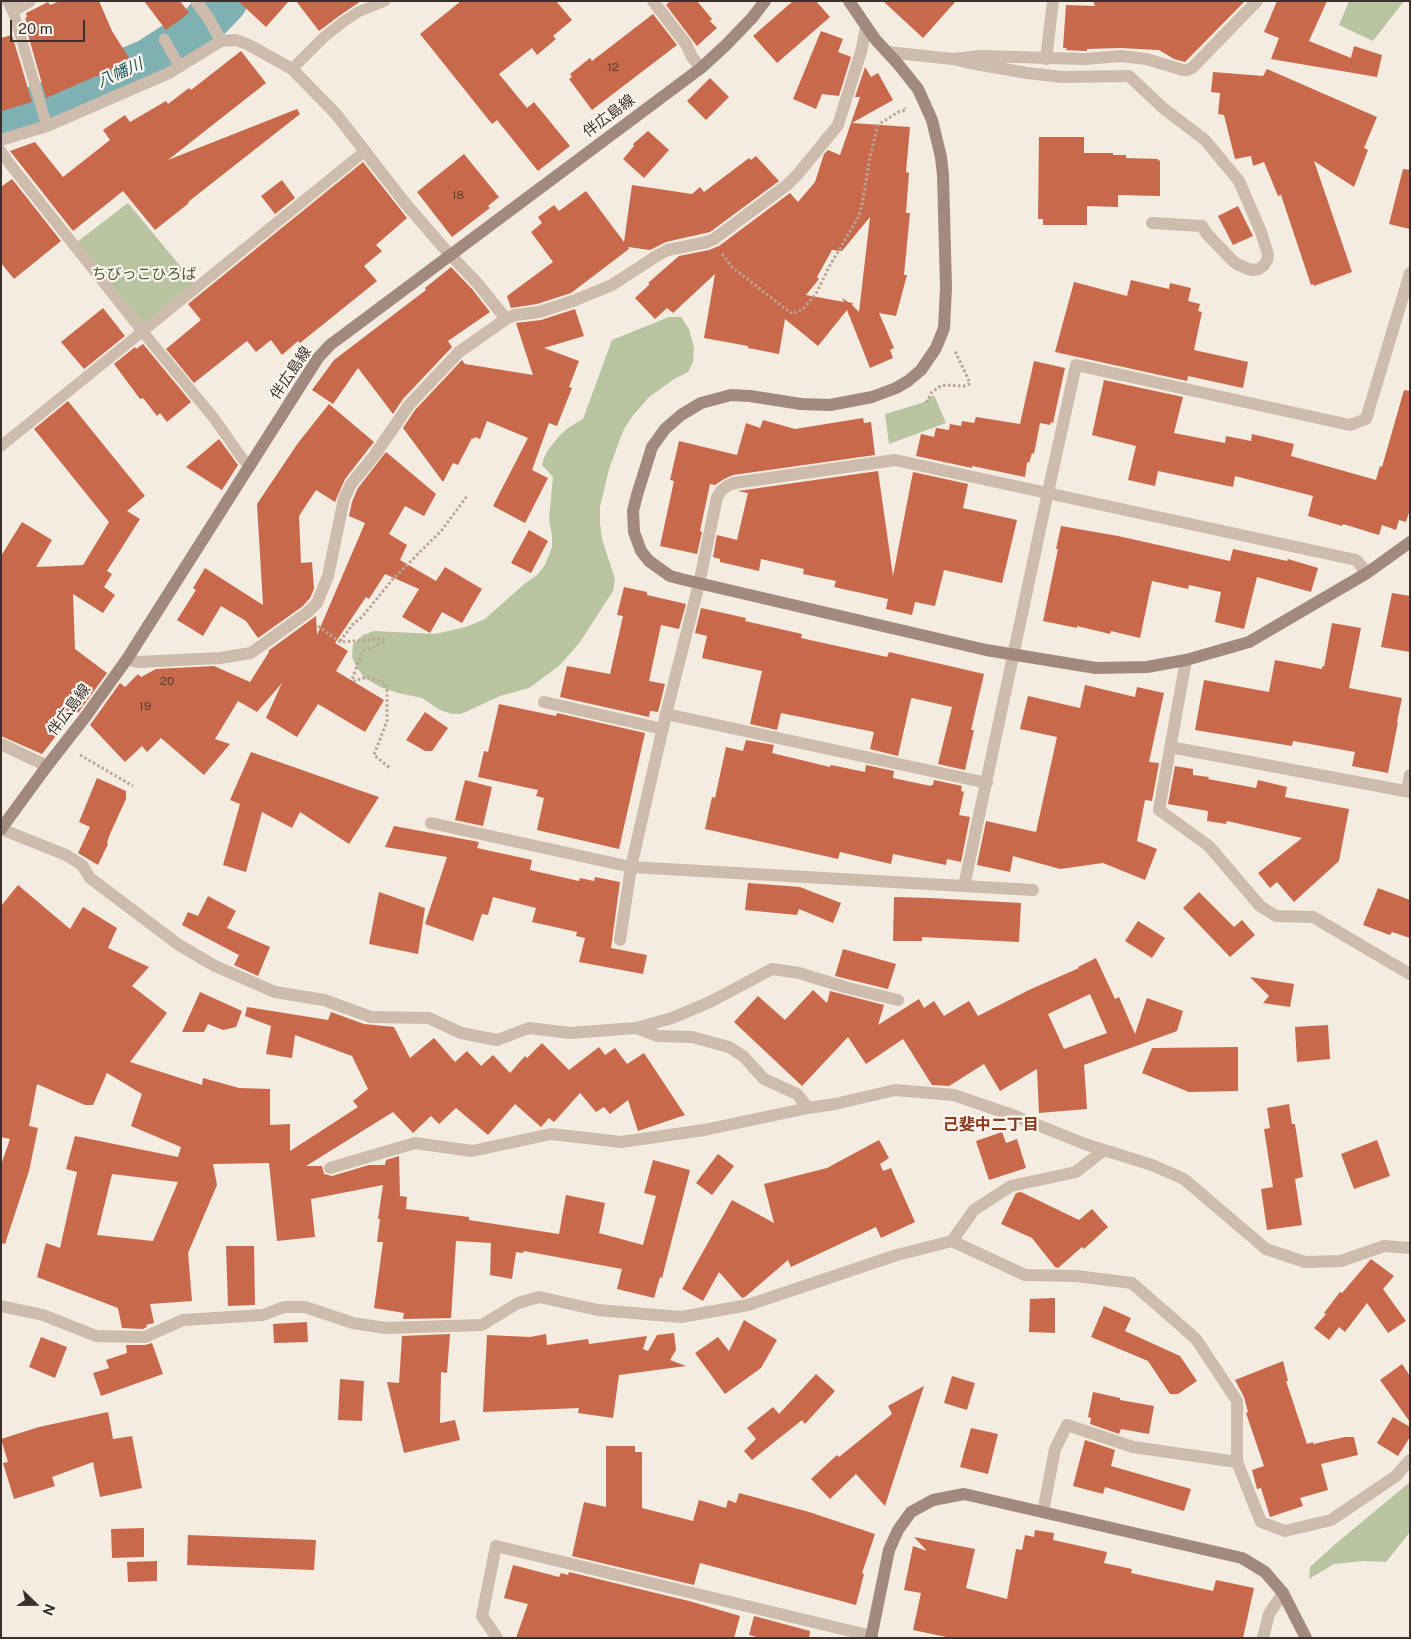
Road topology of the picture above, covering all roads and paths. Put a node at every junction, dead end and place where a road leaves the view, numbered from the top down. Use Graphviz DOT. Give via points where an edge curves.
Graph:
graph roads {
  1 [pos="30,1"];
  2 [pos="385,1"];
  3 [pos="653,1"];
  4 [pos="765,1"];
  5 [pos="849,1"];
  6 [pos="1053,1"];
  7 [pos="1257,1"];
  8 [pos="198,3"];
  9 [pos="10,6"];
  10 [pos="866,28"];
  11 [pos="164,39"];
  12 [pos="221,41"];
  13 [pos="887,52"];
  14 [pos="953,59"];
  15 [pos="1046,59"];
  16 [pos="180,67"];
  17 [pos="702,68"];
  18 [pos="292,69"];
  19 [pos="906,110"];
  20 [pos="47,126"];
  21 [pos="1,140"];
  22 [pos="1,151"];
  23 [pos="365,151"];
  24 [pos="1152,223"];
  25 [pos="714,239"];
  26 [pos="451,254"];
  27 [pos="1410,273"];
  28 [pos="506,319"];
  29 [pos="142,332"];
  30 [pos="953,348"];
  31 [pos="927,403"];
  32 [pos="1,446"];
  33 [pos="250,467"];
  34 [pos="1048,492"];
  35 [pos="467,496"];
  36 [pos="1408,546"];
  37 [pos="1367,573"];
  38 [pos="699,584"];
  39 [pos="316,624"];
  40 [pos="340,642"];
  41 [pos="1014,656"];
  42 [pos="127,659"];
  43 [pos="1186,660"];
  44 [pos="544,702"];
  45 [pos="666,714"];
  46 [pos="663,728"];
  47 [pos="1,744"];
  48 [pos="63,745"];
  49 [pos="1170,747"];
  50 [pos="47,766"];
  51 [pos="390,768"];
  52 [pos="1410,775"];
  53 [pos="987,783"];
  54 [pos="133,786"];
  55 [pos="1408,792"];
  56 [pos="431,823"];
  57 [pos="1,829"];
  58 [pos="631,867"];
  59 [pos="964,886"];
  60 [pos="1033,890"];
  61 [pos="620,940"];
  62 [pos="1410,974"];
  63 [pos="898,1000"];
  64 [pos="636,1028"];
  65 [pos="808,1108"];
  66 [pos="1104,1150"];
  67 [pos="330,1168"];
  68 [pos="952,1241"];
  69 [pos="1410,1248"];
  70 [pos="1,1306"];
  71 [pos="1410,1460"];
  72 [pos="1237,1462"];
  73 [pos="1043,1512"];
  74 [pos="1283,1593"];
  75 [pos="871,1637"];
  76 [pos="497,1638"];
  77 [pos="1263,1638"];
  78 [pos="1306,1638"];
  1 -- 9 [label="street"];
  2 -- 18 [label="lane" via="343,22"];
  3 -- 17 [label="street"];
  4 -- 17 [label="street, 伴広島線"];
  5 -- 10 [label="street"];
  6 -- 15 [label="street"];
  7 -- 15 [label="street" via="1187,70 1121,56"];
  8 -- 12 [label="street"];
  9 -- 20 [label="lane"];
  10 -- 13 [label="street"];
  10 -- 25 [label="street" via="838,125 787,186"];
  11 -- 16 [label="lane"];
  12 -- 16 [label="street"];
  12 -- 18 [label="street" via="236,40 249,45"];
  13 -- 14 [label="street"];
  13 -- 38 [label="street" via="914,83 925,102 941,157 946,288 944,328 936,348 921,370 884,393 830,405 741,395 723,396 690,408 665,429 652,447 641,479 633,511 634,532 641,551 659,569 670,576"];
  14 -- 15 [label="street" via="980,56"];
  14 -- 24 [label="street" via="1062,77 1129,76 1163,108 1205,140 1239,181 1268,254 1259,269 1248,269 1232,260 1202,226"];
  16 -- 20 [label="street"];
  17 -- 26 [label="street, 伴広島線"];
  18 -- 23 [label="street" via="336,114"];
  19 -- 25 [label="path" via="878,125 858,216 816,294 803,309 792,314 732,267"];
  20 -- 21 [label="street"];
  22 -- 29 [label="lane"];
  23 -- 26 [label="street" via="405,203"];
  23 -- 29 [label="lane"];
  25 -- 28 [label="street" via="668,250 612,285 573,301"];
  26 -- 28 [label="street"];
  26 -- 33 [label="street, 伴広島線" via="330,345 318,358"];
  27 -- 34 [label="street" via="1366,419 1350,425 1076,366"];
  28 -- 42 [label="street" via="459,352 409,405 351,484 344,500 328,576 317,603 308,612 251,653 138,662"];
  29 -- 32 [label="lane"];
  29 -- 33 [label="lane"];
  30 -- 31 [label="path" via="970,384 939,387 931,393"];
  33 -- 42 [label="street, 伴広島線"];
  34 -- 37 [label="street" via="1356,560"];
  34 -- 38 [label="street" via="895,460 734,483 721,490 717,497"];
  34 -- 41 [label="street"];
  35 -- 40 [label="path" via="442,530 392,580"];
  36 -- 37 [label="street"];
  37 -- 43 [label="street" via="1249,642"];
  38 -- 41 [label="street"];
  38 -- 45 [label="street"];
  39 -- 40 [label="path"];
  40 -- 51 [label="path" via="383,639 385,642 362,652 352,680 370,678 385,683 387,721 374,755"];
  41 -- 43 [label="street" via="1096,668 1147,667"];
  41 -- 53 [label="street"];
  42 -- 48 [label="street, 伴広島線"];
  43 -- 49 [label="street"];
  44 -- 46 [label="street"];
  45 -- 46 [label="street"];
  45 -- 53 [label="street"];
  46 -- 58 [label="street"];
  47 -- 50 [label="street"];
  48 -- 50 [label="street, 伴広島線"];
  48 -- 54 [label="path"];
  49 -- 55 [label="street"];
  49 -- 62 [label="street" via="1158,810 1209,846 1260,906 1276,916 1313,917"];
  50 -- 57 [label="street, 伴広島線"];
  52 -- 55 [label="street"];
  53 -- 59 [label="street"];
  56 -- 58 [label="street"];
  57 -- 64 [label="street" via="66,855 82,865 90,878 179,945 214,966 275,992 324,1000 371,1017 429,1018 461,1033 497,1040 529,1028 570,1033"];
  58 -- 59 [label="street"];
  58 -- 61 [label="street"];
  59 -- 60 [label="street"];
  63 -- 64 [label="street" via="799,973 772,969 710,1002"];
  64 -- 65 [label="street" via="658,1036 692,1037 729,1047 743,1056 764,1079 797,1094"];
  65 -- 66 [label="street" via="895,1090 954,1095"];
  65 -- 67 [label="street" via="704,1130 621,1142 551,1134 472,1151 415,1143"];
  66 -- 68 [label="street" via="1076,1172 1010,1186 974,1210"];
  66 -- 69 [label="street" via="1184,1179 1266,1249 1305,1262 1341,1261 1384,1246"];
  68 -- 70 [label="street" via="896,1255 748,1305 681,1317 598,1310 539,1297 518,1303 482,1325 384,1328 305,1307 284,1307 263,1315 183,1320 145,1337 96,1336 43,1315"];
  68 -- 72 [label="street" via="1025,1275 1076,1276 1132,1283 1196,1339 1237,1401"];
  71 -- 72 [label="street" via="1396,1476 1331,1520 1285,1531 1261,1522"];
  72 -- 73 [label="street" via="1133,1447 1067,1425 1055,1449"];
  73 -- 74 [label="street" via="1242,1558 1264,1572"];
  73 -- 75 [label="street" via="964,1494 933,1500 911,1512 889,1550"];
  74 -- 77 [label="street" via="1269,1614"];
  74 -- 78 [label="street"];
  75 -- 76 [label="street" via="496,1546 482,1616"];
}
